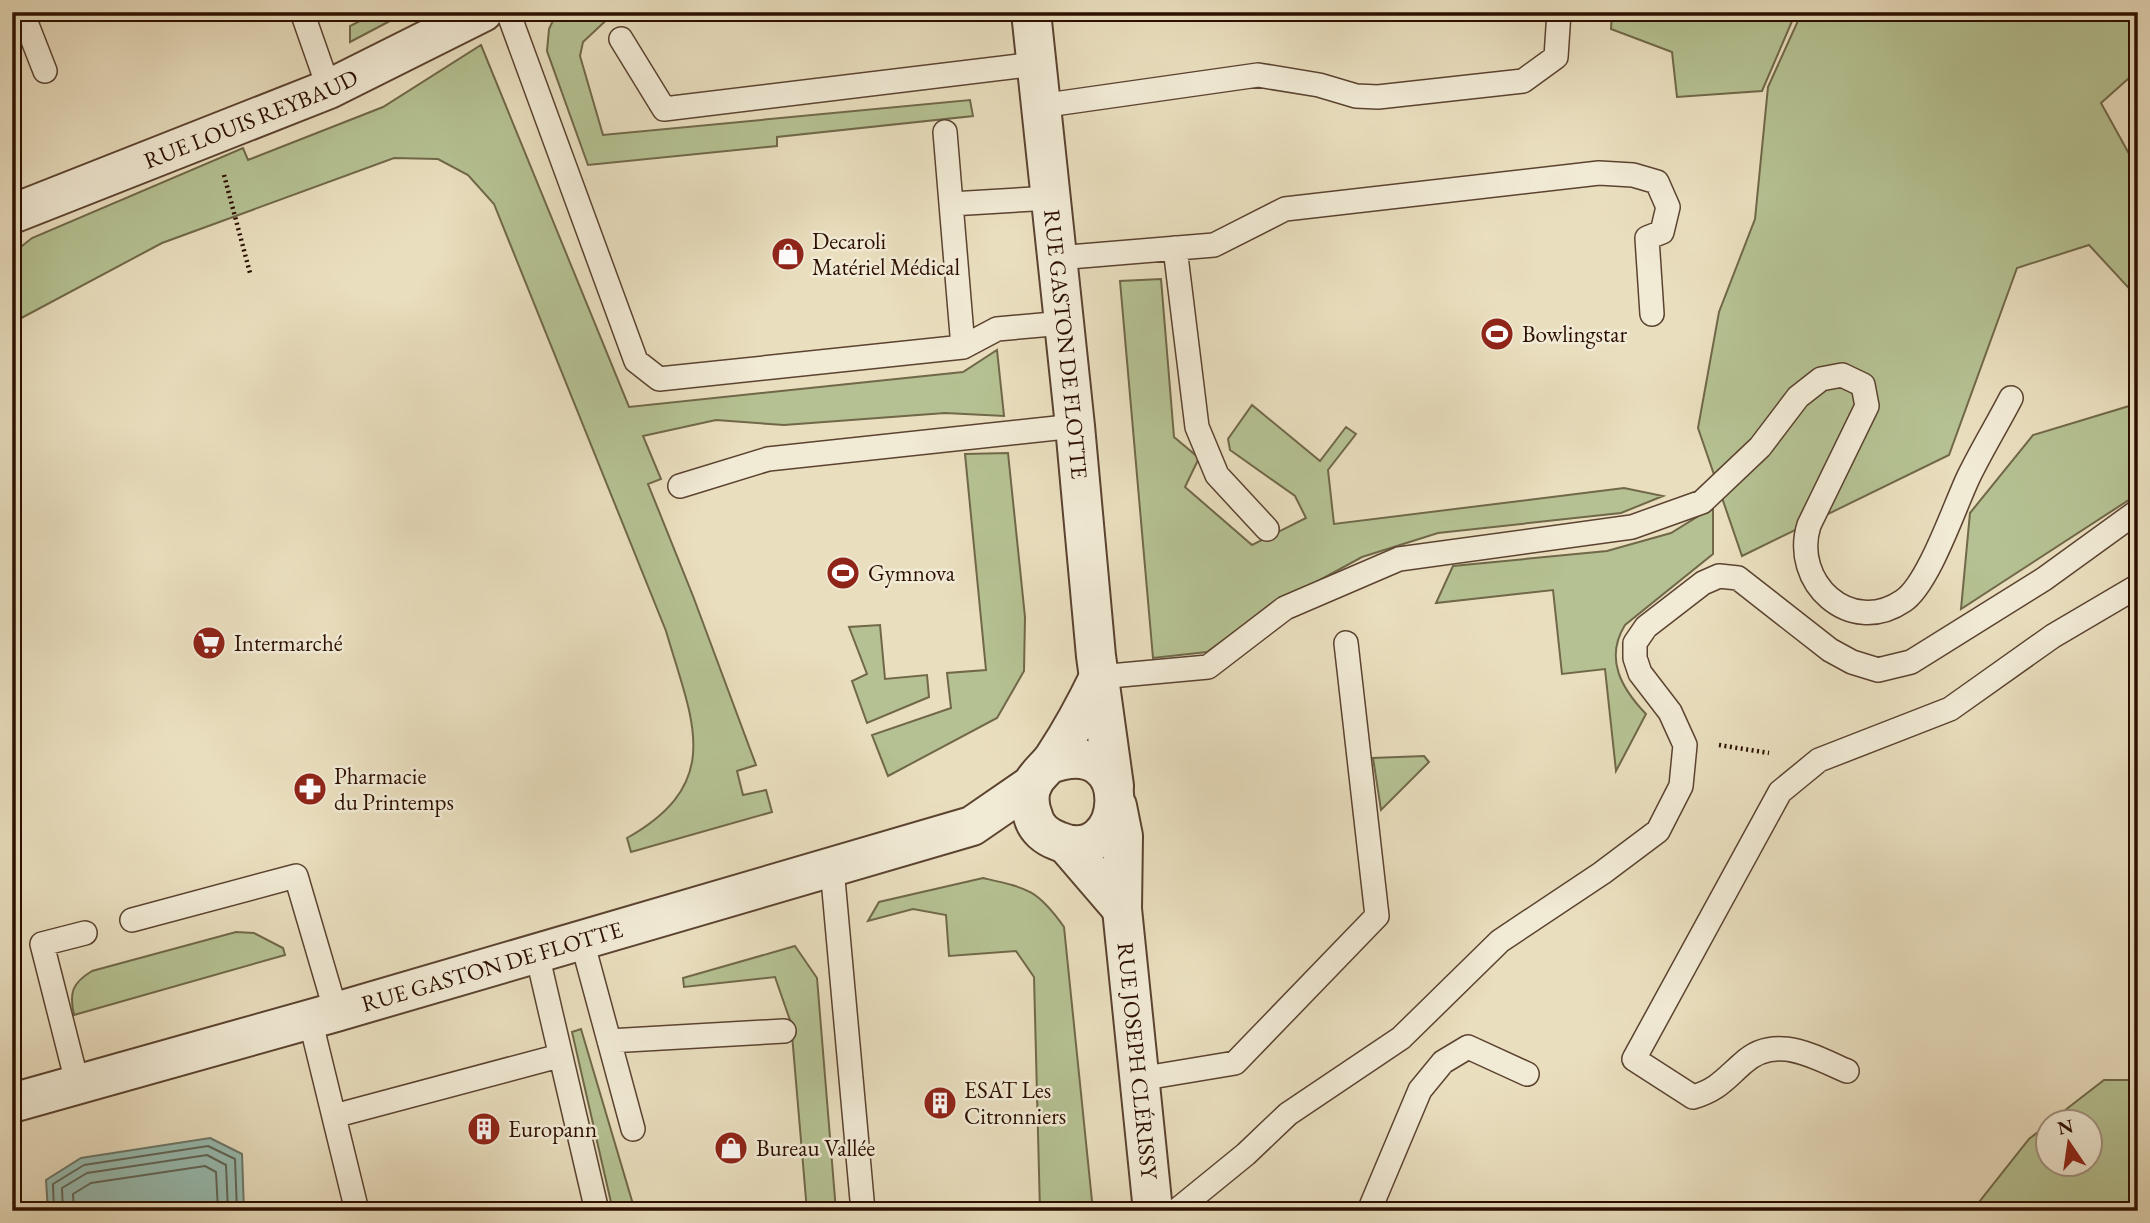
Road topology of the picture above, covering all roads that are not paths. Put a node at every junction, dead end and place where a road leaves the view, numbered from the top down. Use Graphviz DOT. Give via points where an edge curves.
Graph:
graph roads {
  1 [pos="22,12"];
  2 [pos="302,12"];
  3 [pos="483,12"];
  4 [pos="508,12"];
  5 [pos="1031,12"];
  6 [pos="1559,12"];
  7 [pos="621,39"];
  8 [pos="1036,64"];
  9 [pos="45,71"];
  10 [pos="329,89"];
  11 [pos="1040,106"];
  12 [pos="945,132"];
  13 [pos="1051,198"];
  14 [pos="951,204"];
  15 [pos="12,214"];
  16 [pos="1175,248"];
  17 [pos="1057,258"];
  18 [pos="1652,314"];
  19 [pos="1064,323"];
  20 [pos="963,347"];
  21 [pos="2011,398"];
  22 [pos="1075,426"];
  23 [pos="680,486"];
  24 [pos="2138,511"];
  25 [pos="1268,529"];
  26 [pos="2138,586"];
  27 [pos="1346,643"];
  28 [pos="1099,677"];
  29 [pos="1041,774"];
  30 [pos="1115,796"];
  31 [pos="971,826"];
  32 [pos="1056,841"];
  33 [pos="832,868"];
  34 [pos="1122,909"];
  35 [pos="132,920"];
  36 [pos="85,933"];
  37 [pos="582,941"];
  38 [pos="537,954"];
  39 [pos="323,1015"];
  40 [pos="784,1031"];
  41 [pos="609,1041"];
  42 [pos="559,1056"];
  43 [pos="1847,1071"];
  44 [pos="1527,1074"];
  45 [pos="1139,1079"];
  46 [pos="78,1086"];
  47 [pos="12,1103"];
  48 [pos="334,1116"];
  49 [pos="633,1129"];
  50 [pos="357,1211"];
  51 [pos="597,1211"];
  52 [pos="863,1211"];
  53 [pos="1153,1211"];
  54 [pos="1176,1211"];
  55 [pos="1369,1211"];
  1 -- 9 [label="lane"];
  2 -- 10 [label="lane"];
  3 -- 10 [label="street, RUE LOUIS REYBAUD"];
  4 -- 20 [label="lane" via="636,361 659,379"];
  5 -- 8 [label="street, RUE GASTON DE FLOTTE"];
  6 -- 11 [label="lane" via="1556,57 1523,81 1378,97 1258,75"];
  7 -- 8 [label="lane" via="664,109"];
  8 -- 11 [label="street, RUE GASTON DE FLOTTE"];
  10 -- 15 [label="street, RUE LOUIS REYBAUD"];
  11 -- 13 [label="street, RUE GASTON DE FLOTTE"];
  12 -- 14 [label="lane"];
  13 -- 14 [label="lane"];
  13 -- 17 [label="street, RUE GASTON DE FLOTTE"];
  14 -- 20 [label="lane"];
  16 -- 17 [label="lane"];
  16 -- 18 [label="lane" via="1213,245 1284,209 1599,173 1633,175 1657,182 1668,207 1662,232 1647,238"];
  16 -- 25 [label="lane" via="1197,428 1217,475"];
  17 -- 19 [label="street, RUE GASTON DE FLOTTE"];
  19 -- 20 [label="lane" via="997,329"];
  19 -- 22 [label="street, RUE GASTON DE FLOTTE"];
  21 -- 28 [label="lane" via="1969,476 1925,575 1905,601 1884,609 1861,612 1840,606 1821,592 1808,570 1804,543 1809,525 1867,406 1863,385 1842,375 1821,379 1798,397 1760,447 1702,502 1632,527 1399,559 1285,608 1208,667"];
  22 -- 23 [label="lane" via="768,459"];
  22 -- 28 [label="street, RUE GASTON DE FLOTTE"];
  24 -- 54 [label="lane" via="2044,579 1911,662 1878,670 1830,650 1738,578 1719,576 1703,583 1646,627 1635,643 1640,673 1670,712 1685,745 1681,786 1658,831 1500,941 1401,1038 1288,1114"];
  26 -- 43 [label="lane" via="2053,636 1950,709 1819,760 1780,792 1634,1059 1693,1097 1714,1090 1751,1055 1774,1046 1798,1050"];
  27 -- 45 [label="lane" via="1377,916 1235,1063"];
  28 -- 29 [label="street, RUE GASTON DE FLOTTE" via="1077,723"];
  28 -- 30 [label="street, RUE GASTON DE FLOTTE"];
  29 -- 30 [label="street, RUE GASTON DE FLOTTE" via="1068,758 1087,761 1104,770"];
  29 -- 31 [label="street, RUE GASTON DE FLOTTE"];
  29 -- 32 [label="street" via="1029,803 1031,812 1034,821"];
  30 -- 32 [label="street, RUE GASTON DE FLOTTE" via="1111,823 1100,836 1084,844"];
  30 -- 34 [label="street, RUE JOSEPH CLÉRISSY" via="1123,836"];
  31 -- 32 [label="street, RUE GASTON DE FLOTTE"];
  31 -- 33 [label="street, RUE GASTON DE FLOTTE"];
  32 -- 34 [label="street, RUE JOSEPH CLÉRISSY"];
  33 -- 37 [label="street, RUE GASTON DE FLOTTE"];
  33 -- 52 [label="lane"];
  34 -- 45 [label="street, RUE JOSEPH CLÉRISSY"];
  35 -- 39 [label="lane" via="296,876"];
  36 -- 46 [label="lane" via="42,944"];
  37 -- 38 [label="street, RUE GASTON DE FLOTTE"];
  37 -- 41 [label="lane"];
  38 -- 39 [label="street, RUE GASTON DE FLOTTE"];
  38 -- 42 [label="lane"];
  39 -- 46 [label="street, RUE GASTON DE FLOTTE"];
  39 -- 48 [label="lane"];
  40 -- 41 [label="lane"];
  41 -- 49 [label="lane"];
  42 -- 48 [label="lane"];
  42 -- 51 [label="lane"];
  44 -- 55 [label="lane" via="1468,1047 1443,1062 1420,1090"];
  45 -- 53 [label="street, RUE JOSEPH CLÉRISSY"];
  46 -- 47 [label="street, RUE GASTON DE FLOTTE"];
  48 -- 50 [label="lane"];
}
